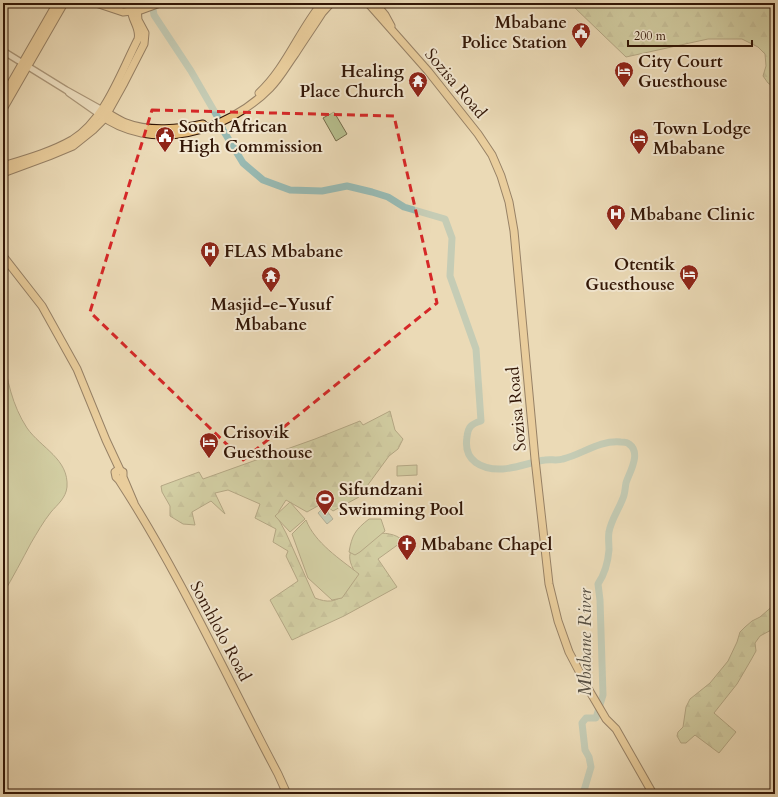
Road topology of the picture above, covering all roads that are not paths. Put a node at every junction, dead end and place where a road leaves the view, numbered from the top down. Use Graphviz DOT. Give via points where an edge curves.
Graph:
graph roads {
  1 [pos="57,3"];
  2 [pos="64,3"];
  3 [pos="96,3"];
  4 [pos="107,3"];
  5 [pos="160,3"];
  6 [pos="322,3"];
  7 [pos="331,3"];
  8 [pos="368,3"];
  9 [pos="375,3"];
  10 [pos="148,5"];
  11 [pos="134,10"];
  12 [pos="314,13"];
  13 [pos="322,13"];
  14 [pos="394,33"];
  15 [pos="3,51"];
  16 [pos="25,65"];
  17 [pos="3,97"];
  18 [pos="3,109"];
  19 [pos="103,114"];
  20 [pos="224,119"];
  21 [pos="3,166"];
  22 [pos="3,172"];
  23 [pos="3,249"];
  24 [pos="3,256"];
  25 [pos="17,274"];
  26 [pos="278,774"];
  27 [pos="287,794"];
  28 [pos="291,794"];
  29 [pos="653,794"];
  1 -- 16 [label="main road"];
  2 -- 16 [label="main road"];
  3 -- 11 [label="main road" via="120,12"];
  4 -- 11 [label="main road"];
  5 -- 10 [label="main road"];
  6 -- 12 [label="main road"];
  7 -- 13 [label="main road"];
  8 -- 14 [label="main road, Sozisa Road"];
  9 -- 14 [label="main road, Sozisa Road" via="385,15"];
  10 -- 11 [label="main road"];
  11 -- 19 [label="main road" via="145,34 144,44"];
  12 -- 13 [label="main road"];
  12 -- 20 [label="main road" via="267,84 253,98"];
  13 -- 20 [label="main road" via="274,85 255,103"];
  14 -- 29 [label="main road, Sozisa Road" via="478,134 492,155 501,176 514,231 549,584 558,621 569,652 593,697 606,719 616,729"];
  15 -- 16 [label="street"];
  16 -- 17 [label="main road"];
  16 -- 18 [label="main road"];
  16 -- 19 [label="street"];
  19 -- 20 [label="main road" via="149,128 179,128 211,124"];
  19 -- 21 [label="main road" via="72,140"];
  19 -- 22 [label="main road" via="93,130 73,146"];
  23 -- 25 [label="main road, Somhlolo Road"];
  24 -- 25 [label="main road, Somhlolo Road"];
  25 -- 26 [label="main road, Somhlolo Road" via="42,306 77,369 118,471 124,473 121,479 210,639"];
  26 -- 27 [label="main road, Somhlolo Road"];
  26 -- 28 [label="main road, Somhlolo Road"];
}
